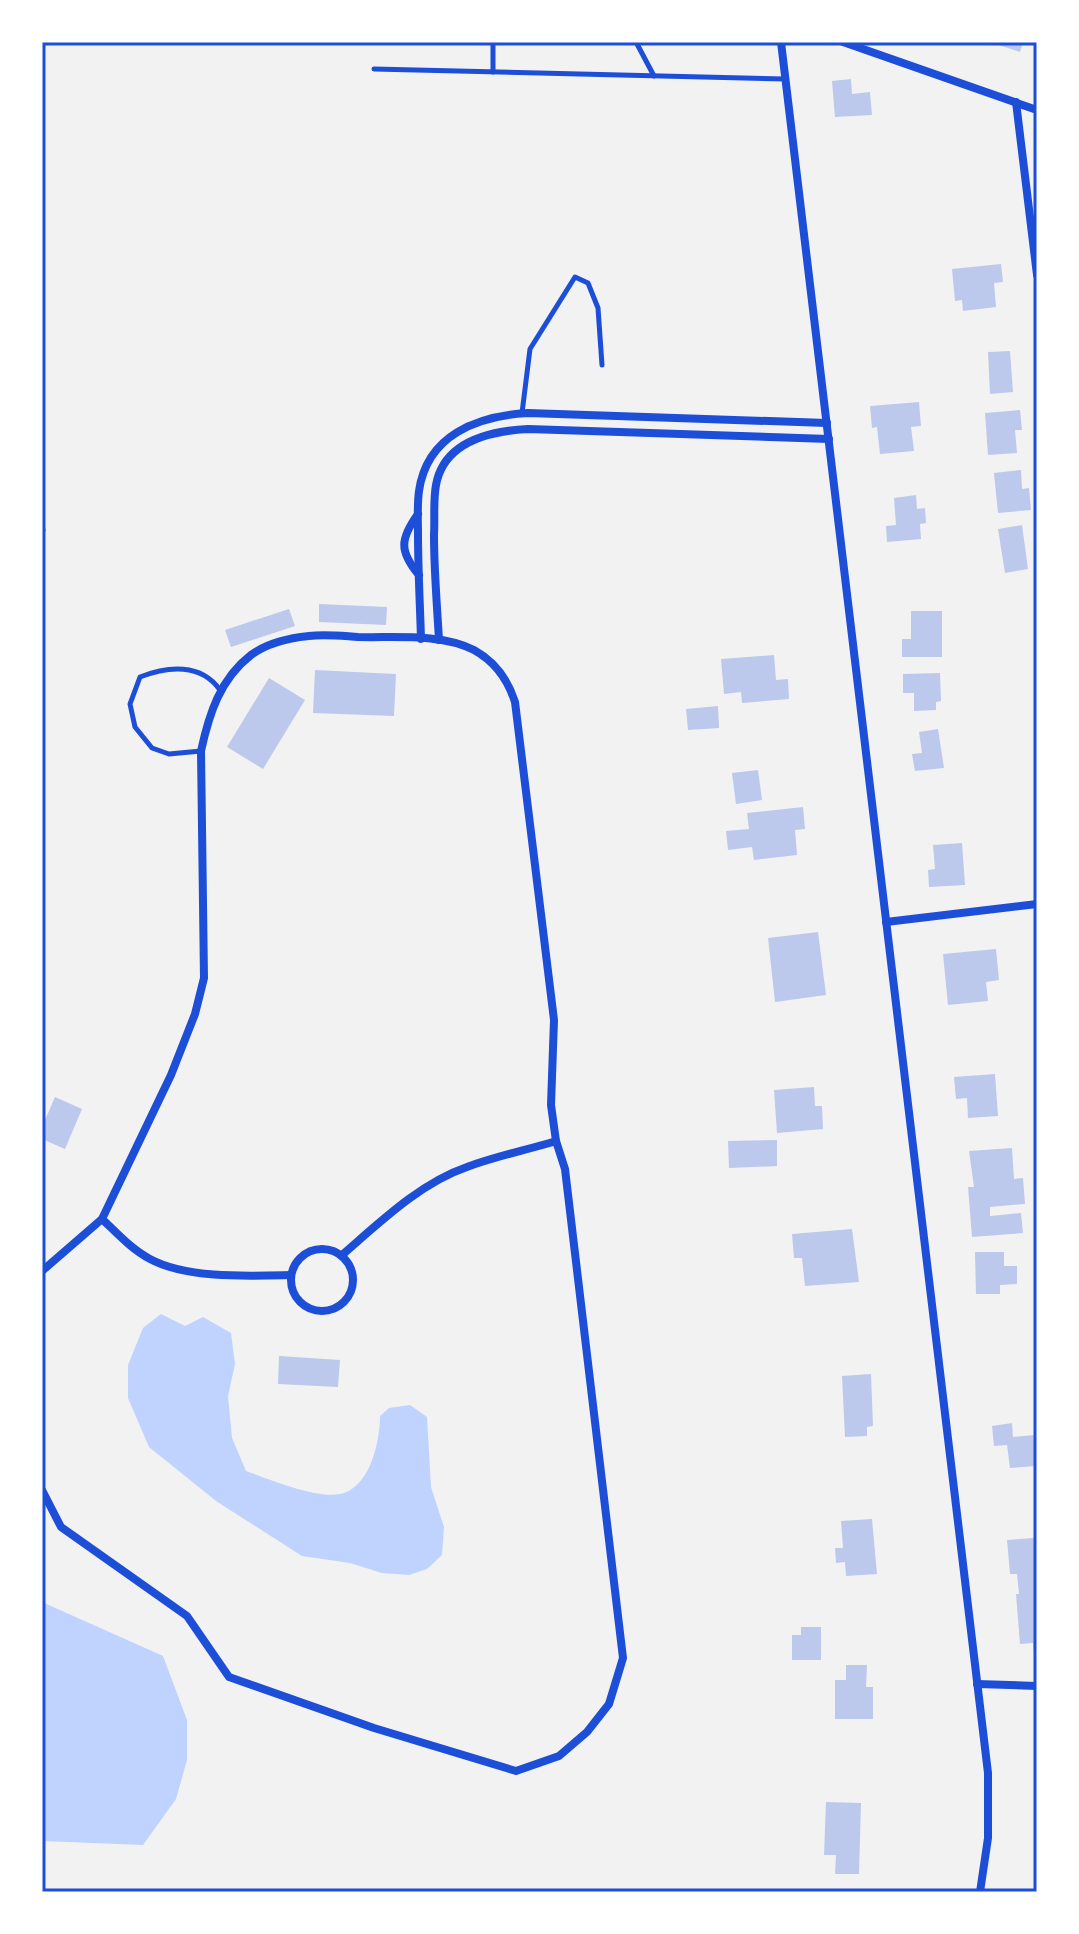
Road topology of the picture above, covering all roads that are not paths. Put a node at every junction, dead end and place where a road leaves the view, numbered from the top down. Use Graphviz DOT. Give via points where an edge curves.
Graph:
graph roads {
  1 [pos="493,42"];
  2 [pos="636,42"];
  3 [pos="781,42"];
  4 [pos="843,42"];
  5 [pos="374,69"];
  6 [pos="493,72"];
  7 [pos="654,76"];
  8 [pos="785,79"];
  9 [pos="1016,102"];
  10 [pos="1037,110"];
  11 [pos="1037,275"];
  12 [pos="602,365"];
  13 [pos="522,413"];
  14 [pos="827,423"];
  15 [pos="522,429"];
  16 [pos="829,439"];
  17 [pos="445,440"];
  18 [pos="457,451"];
  19 [pos="418,514"];
  20 [pos="419,575"];
  21 [pos="420,588"];
  22 [pos="436,588"];
  23 [pos="421,639"];
  24 [pos="439,640"];
  25 [pos="220,690"];
  26 [pos="201,751"];
  27 [pos="1037,904"];
  28 [pos="886,922"];
  29 [pos="556,1141"];
  30 [pos="102,1219"];
  31 [pos="342,1255"];
  32 [pos="42,1271"];
  33 [pos="291,1275"];
  34 [pos="42,1490"];
  35 [pos="977,1684"];
  36 [pos="1037,1686"];
  37 [pos="980,1892"];
  1 -- 6 [label="lane"];
  2 -- 7 [label="lane"];
  3 -- 8 [label="street"];
  4 -- 9 [label="street"];
  5 -- 6 [label="lane"];
  6 -- 7 [label="lane"];
  7 -- 8 [label="lane"];
  8 -- 14 [label="street"];
  9 -- 10 [label="street"];
  9 -- 11 [label="street"];
  12 -- 13 [label="lane" via="598,308 588,283 575,277 530,349"];
  13 -- 14 [label="street"];
  13 -- 15 [label="street"];
  13 -- 17 [label="street" via="472,423"];
  14 -- 16 [label="street"];
  15 -- 16 [label="street"];
  15 -- 18 [label="street" via="477,437"];
  16 -- 28 [label="street"];
  17 -- 18 [label="street"];
  17 -- 19 [label="street" via="426,469"];
  18 -- 22 [label="street" via="446,461 435,487"];
  19 -- 20 [label="street"];
  19 -- 20 [label="street" via="404,542"];
  20 -- 21 [label="street"];
  21 -- 22 [label="street"];
  21 -- 23 [label="street"];
  22 -- 24 [label="street"];
  23 -- 24 [label="street"];
  23 -- 25 [label="street" via="290,639 253,654"];
  24 -- 29 [label="street" via="475,651 495,666 515,702 554,1020 550,1088"];
  25 -- 26 [label="street"];
  25 -- 26 [label="lane" via="211,677 162,668 140,677 130,704 135,727 152,748 169,754"];
  26 -- 30 [label="street" via="201,996 171,1075"];
  27 -- 28 [label="street"];
  28 -- 35 [label="street"];
  29 -- 31 [label="street" via="466,1167 434,1183"];
  29 -- 34 [label="street" via="565,1169 623,1658 609,1704 559,1756 516,1771 229,1677 187,1616 61,1527"];
  30 -- 32 [label="street"];
  30 -- 33 [label="street" via="164,1266"];
  31 -- 33 [label="street" via="325,1249 308,1252"];
  31 -- 33 [label="street" via="353,1279 349,1295 336,1307 319,1311 302,1304"];
  35 -- 36 [label="street"];
  35 -- 37 [label="street" via="989,1795"];
}
